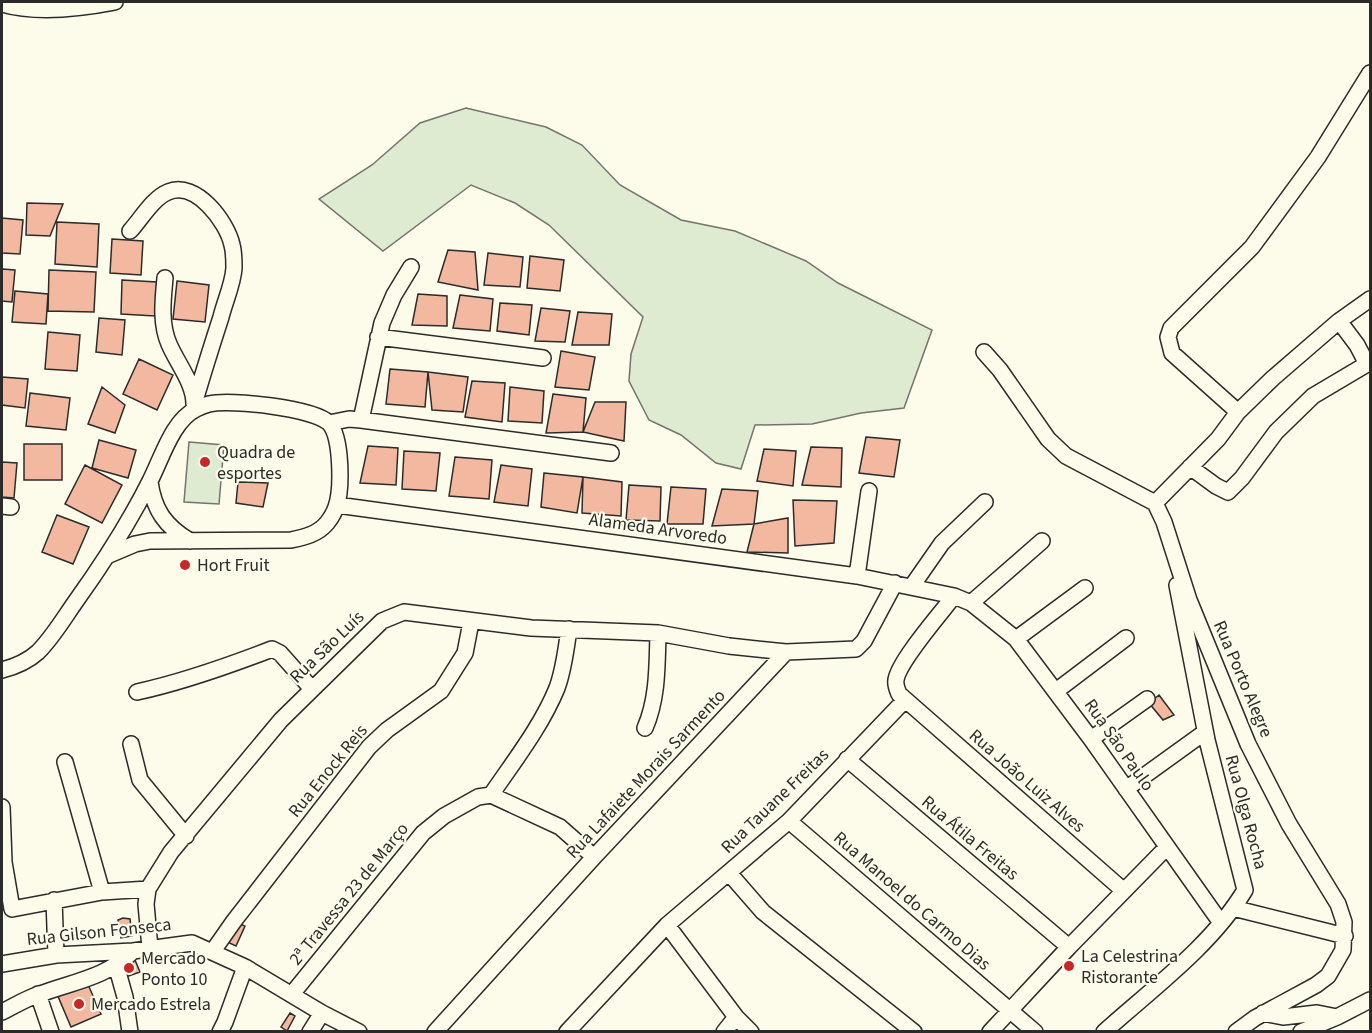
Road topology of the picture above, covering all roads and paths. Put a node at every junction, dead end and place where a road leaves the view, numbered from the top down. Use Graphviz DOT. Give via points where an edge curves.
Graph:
graph roads {
  1 [pos="114,2"];
  2 [pos="8,4"];
  3 [pos="1371,73"];
  4 [pos="130,231"];
  5 [pos="411,267"];
  6 [pos="165,278"];
  7 [pos="1371,299"];
  8 [pos="1339,321"];
  9 [pos="378,337"];
  10 [pos="984,352"];
  11 [pos="543,358"];
  12 [pos="1369,363"];
  13 [pos="194,405"];
  14 [pos="1238,412"];
  15 [pos="361,420"];
  16 [pos="329,423"];
  17 [pos="612,453"];
  18 [pos="1190,466"];
  19 [pos="150,482"];
  20 [pos="869,491"];
  21 [pos="985,502"];
  22 [pos="1155,503"];
  23 [pos="337,505"];
  24 [pos="190,541"];
  25 [pos="1042,541"];
  26 [pos="1172,547"];
  27 [pos="109,555"];
  28 [pos="857,576"];
  29 [pos="895,583"];
  30 [pos="912,586"];
  31 [pos="1085,588"];
  32 [pos="954,596"];
  33 [pos="971,603"];
  34 [pos="471,622"];
  35 [pos="569,629"];
  36 [pos="658,633"];
  37 [pos="1126,638"];
  38 [pos="1016,639"];
  39 [pos="786,652"];
  40 [pos="2,670"];
  41 [pos="312,689"];
  42 [pos="1056,691"];
  43 [pos="137,692"];
  44 [pos="1147,699"];
  45 [pos="905,700"];
  46 [pos="645,728"];
  47 [pos="1205,732"];
  48 [pos="1091,739"];
  49 [pos="131,744"];
  50 [pos="847,759"];
  51 [pos="65,762"];
  52 [pos="1126,789"];
  53 [pos="491,795"];
  54 [pos="2,807"];
  55 [pos="789,820"];
  56 [pos="186,836"];
  57 [pos="1167,847"];
  58 [pos="594,857"];
  59 [pos="729,873"];
  60 [pos="148,889"];
  61 [pos="1124,891"];
  62 [pos="102,892"];
  63 [pos="54,900"];
  64 [pos="1233,908"];
  65 [pos="1221,923"];
  66 [pos="667,925"];
  67 [pos="1345,936"];
  68 [pos="1069,947"];
  69 [pos="150,948"];
  70 [pos="133,951"];
  71 [pos="213,951"];
  72 [pos="56,955"];
  73 [pos="2,964"];
  74 [pos="116,964"];
  75 [pos="245,967"];
  76 [pos="38,994"];
  77 [pos="292,994"];
  78 [pos="1371,1000"];
  79 [pos="1010,1010"];
  80 [pos="2,1012"];
  81 [pos="322,1013"];
  82 [pos="1263,1013"];
  83 [pos="736,1017"];
  84 [pos="1337,1017"];
  85 [pos="51,1032"];
  86 [pos="130,1032"];
  87 [pos="220,1032"];
  88 [pos="310,1032"];
  89 [pos="359,1032"];
  90 [pos="435,1032"];
  91 [pos="567,1032"];
  92 [pos="724,1032"];
  93 [pos="751,1032"];
  94 [pos="914,1032"];
  95 [pos="990,1032"];
  96 [pos="1035,1032"];
  97 [pos="1104,1032"];
  98 [pos="1236,1032"];
  99 [pos="1301,1032"];
  1 -- 2 [label="street" via="43,10"];
  3 -- 14 [label="street" via="1318,157 1252,247 1171,327 1168,337 1172,352"];
  4 -- 13 [label="street" via="162,195 181,189 201,196 232,243 233,278"];
  5 -- 9 [label="street" via="394,295"];
  6 -- 13 [label="street" via="164,328 192,391"];
  7 -- 8 [label="street"];
  8 -- 12 [label="street"];
  8 -- 14 [label="street"];
  9 -- 11 [label="street"];
  9 -- 15 [label="street"];
  10 -- 22 [label="street" via="1048,439 1066,456"];
  12 -- 18 [label="street" via="1313,396 1276,432 1228,492"];
  13 -- 16 [label="street" via="229,403 290,409"];
  13 -- 19 [label="street" via="174,433"];
  14 -- 18 [label="street"];
  15 -- 16 [label="street"];
  15 -- 17 [label="street"];
  16 -- 23 [label="street" via="338,442"];
  18 -- 22 [label="street"];
  19 -- 24 [label="street" via="155,504 166,524"];
  19 -- 27 [label="street"];
  20 -- 28 [label="street"];
  21 -- 30 [label="street" via="942,543"];
  22 -- 26 [label="street, Rua Porto Alegre"];
  23 -- 24 [label="street" via="326,525 306,537"];
  23 -- 28 [label="street, Alameda Arvoredo"];
  24 -- 27 [label="street" via="135,544"];
  25 -- 33 [label="street"];
  26 -- 47 [label="street, Rua Olga Rocha"];
  26 -- 67 [label="street, Rua Porto Alegre" via="1189,600 1248,744 1289,824 1338,904"];
  27 -- 40 [label="street" via="48,641 22,662"];
  28 -- 29 [label="street, Alameda Arvoredo"];
  29 -- 30 [label="street, Alameda Arvoredo"];
  29 -- 39 [label="street" via="856,649"];
  30 -- 32 [label="street, Alameda Arvoredo"];
  31 -- 38 [label="street"];
  32 -- 33 [label="street, Alameda Arvoredo"];
  32 -- 45 [label="street" via="903,662 896,687"];
  33 -- 38 [label="street, Rua São Paulo"];
  34 -- 35 [label="street, Rua São Luís"];
  34 -- 41 [label="street, Rua São Luís" via="418,613 392,615"];
  34 -- 71 [label="street, Rua Enock Reis" via="465,653 441,692 369,747"];
  35 -- 36 [label="street, Rua São Luís"];
  35 -- 53 [label="street" via="557,689 544,716"];
  36 -- 39 [label="street, Rua São Luís"];
  36 -- 46 [label="street" via="655,693"];
  37 -- 42 [label="street"];
  38 -- 42 [label="street, Rua São Paulo"];
  39 -- 58 [label="street, Rua Lafaiete Morais Sarmento"];
  41 -- 43 [label="street" via="272,649 220,669"];
  41 -- 56 [label="street, Rua São Luís" via="281,720"];
  42 -- 48 [label="street, Rua São Paulo"];
  44 -- 48 [label="street"];
  45 -- 50 [label="street, Rua Tauane Freitas"];
  45 -- 61 [label="street, Rua João Luiz Alves"];
  47 -- 52 [label="street"];
  47 -- 64 [label="street, Rua Olga Rocha" via="1244,882 1245,890"];
  48 -- 52 [label="street, Rua São Paulo"];
  49 -- 56 [label="street" via="140,780"];
  50 -- 55 [label="street, Rua Tauane Freitas"];
  50 -- 68 [label="street, Rua Átila Freitas"];
  51 -- 62 [label="street"];
  52 -- 57 [label="street, Rua São Paulo"];
  53 -- 58 [label="street" via="560,827"];
  53 -- 77 [label="street, 2ª Travessa 23 de Março" via="466,803 423,833"];
  54 -- 63 [label="street" via="4,862 12,909"];
  55 -- 59 [label="street, Rua Tauane Freitas"];
  55 -- 79 [label="street, Rua Manoel do Carmo Dias"];
  56 -- 60 [label="street, Rua São Luís"];
  57 -- 61 [label="street"];
  57 -- 65 [label="street, Rua São Paulo"];
  58 -- 90 [label="street, Rua Lafaiete Morais Sarmento"];
  59 -- 66 [label="street, Rua Tauane Freitas"];
  59 -- 94 [label="street" via="763,912"];
  60 -- 62 [label="street"];
  60 -- 69 [label="street"];
  61 -- 68 [label="street"];
  62 -- 63 [label="street"];
  63 -- 72 [label="street"];
  64 -- 65 [label="street, Rua Olga Rocha"];
  64 -- 67 [label="street"];
  65 -- 97 [label="street, Rua Olga Rocha"];
  66 -- 83 [label="street"];
  66 -- 91 [label="street, Rua Tauane Freitas"];
  67 -- 82 [label="street" via="1343,950 1328,976"];
  68 -- 79 [label="street"];
  69 -- 70 [label="street, Rua Gilson Fonseca"];
  69 -- 71 [label="street, Rua Gilson Fonseca" via="192,943"];
  70 -- 72 [label="street, Rua Gilson Fonseca"];
  70 -- 74 [label="street"];
  71 -- 75 [label="street, Rua Gilson Fonseca"];
  72 -- 73 [label="street, Rua Gilson Fonseca"];
  74 -- 76 [label="street" via="86,980"];
  74 -- 86 [label="street"];
  75 -- 77 [label="street, Rua Gilson Fonseca"];
  75 -- 87 [label="street"];
  76 -- 80 [label="street"];
  76 -- 85 [label="street"];
  77 -- 81 [label="street, Rua Gilson Fonseca"];
  78 -- 84 [label="street"];
  79 -- 95 [label="street"];
  79 -- 96 [label="street"];
  81 -- 88 [label="street"];
  81 -- 89 [label="street, Rua Gilson Fonseca"];
  82 -- 84 [label="street"];
  82 -- 98 [label="street"];
  83 -- 92 [label="street"];
  83 -- 93 [label="street"];
  84 -- 99 [label="street"];
}
